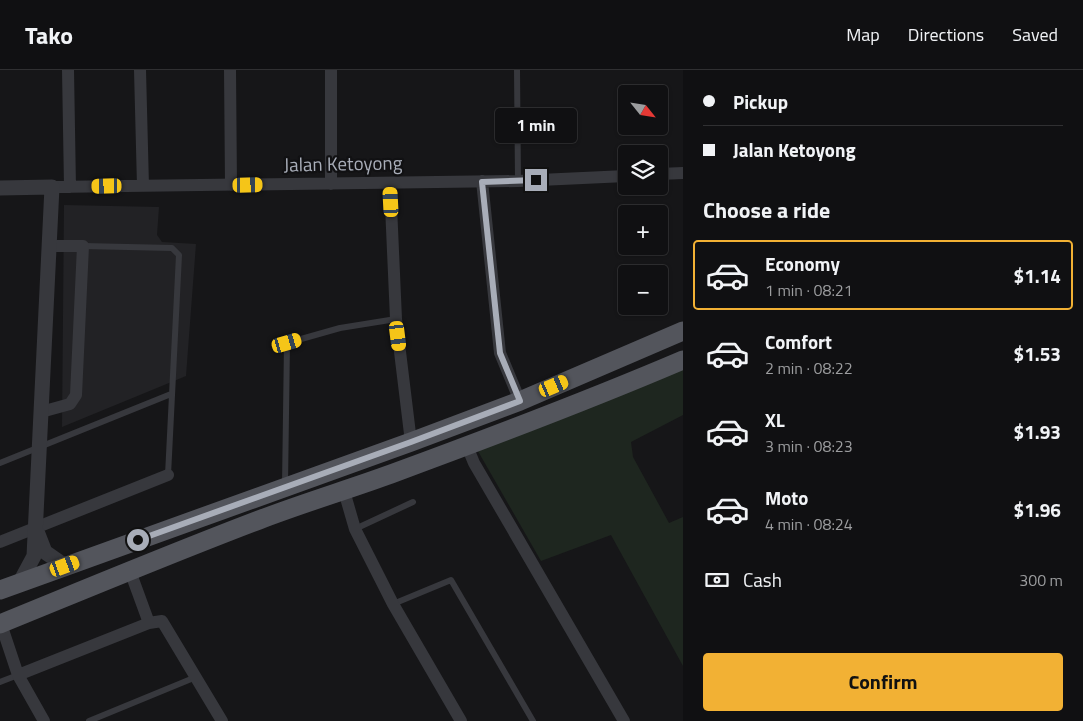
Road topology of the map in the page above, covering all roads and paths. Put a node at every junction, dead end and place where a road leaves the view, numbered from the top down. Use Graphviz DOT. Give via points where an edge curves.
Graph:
graph roads {
  1 [pos="68,70"];
  2 [pos="140,70"];
  3 [pos="230,70"];
  4 [pos="331,70"];
  5 [pos="517,70"];
  6 [pos="683,173"];
  7 [pos="668,174"];
  8 [pos="618,176"];
  9 [pos="518,181"];
  10 [pos="482,182"];
  11 [pos="390,183"];
  12 [pos="331,184"];
  13 [pos="231,185"];
  14 [pos="144,186"];
  15 [pos="52,187"];
  16 [pos="70,187"];
  17 [pos="0,188"];
  18 [pos="49,246"];
  19 [pos="83,246"];
  20 [pos="396,319"];
  21 [pos="683,331"];
  22 [pos="683,360"];
  23 [pos="172,394"];
  24 [pos="520,401"];
  25 [pos="41,412"];
  26 [pos="411,442"];
  27 [pos="466,446"];
  28 [pos="39,447"];
  29 [pos="0,463"];
  30 [pos="168,475"];
  31 [pos="285,487"];
  32 [pos="344,491"];
  33 [pos="413,502"];
  34 [pos="35,528"];
  35 [pos="355,529"];
  36 [pos="0,542"];
  37 [pos="65,566"];
  38 [pos="130,571"];
  39 [pos="20,582"];
  40 [pos="0,590"];
  41 [pos="393,604"];
  42 [pos="149,623"];
  43 [pos="1,624"];
  44 [pos="18,674"];
  45 [pos="196,677"];
  46 [pos="0,682"];
  47 [pos="44,721"];
  48 [pos="89,721"];
  49 [pos="222,721"];
  50 [pos="461,721"];
  51 [pos="533,721"];
  52 [pos="624,721"];
  1 -- 16 [label="street"];
  2 -- 14 [label="street"];
  3 -- 13 [label="street"];
  4 -- 12 [label="street"];
  5 -- 9 [label="lane"];
  6 -- 7 [label="street"];
  8 -- 9 [label="street, Jalan Ketoyong"];
  9 -- 10 [label="street, Jalan Ketoyong"];
  10 -- 11 [label="street, Jalan Ketoyong"];
  10 -- 24 [label="street" via="500,353"];
  11 -- 12 [label="street, Jalan Ketoyong"];
  11 -- 20 [label="street"];
  12 -- 13 [label="street, Jalan Ketoyong"];
  13 -- 14 [label="street, Jalan Ketoyong"];
  14 -- 16 [label="street, Jalan Ketoyong"];
  15 -- 16 [label="street, Jalan Ketoyong"];
  15 -- 17 [label="street, Jalan Ketoyong"];
  15 -- 18 [label="street"];
  18 -- 19 [label="street"];
  18 -- 25 [label="street"];
  19 -- 23 [label="lane" via="172,248 179,255"];
  19 -- 25 [label="street" via="76,395 70,404"];
  20 -- 26 [label="street"];
  20 -- 31 [label="lane" via="340,328 287,343"];
  21 -- 24 [label="main road"];
  22 -- 27 [label="main road" via="604,394"];
  23 -- 28 [label="lane"];
  23 -- 30 [label="lane"];
  24 -- 26 [label="main road"];
  25 -- 28 [label="street"];
  26 -- 31 [label="main road"];
  27 -- 32 [label="main road"];
  27 -- 52 [label="street"];
  28 -- 29 [label="lane"];
  28 -- 34 [label="street"];
  30 -- 34 [label="street"];
  31 -- 37 [label="main road"];
  32 -- 35 [label="street"];
  32 -- 38 [label="main road" via="261,519"];
  33 -- 35 [label="lane"];
  34 -- 36 [label="street"];
  34 -- 37 [label="street" via="45,552"];
  34 -- 39 [label="street" via="34,556"];
  35 -- 41 [label="street"];
  37 -- 39 [label="main road"];
  38 -- 42 [label="street"];
  38 -- 43 [label="main road"];
  39 -- 40 [label="main road"];
  41 -- 50 [label="street"];
  41 -- 51 [label="lane" via="451,580"];
  42 -- 44 [label="street"];
  42 -- 45 [label="street" via="162,621"];
  43 -- 44 [label="street"];
  44 -- 46 [label="lane"];
  44 -- 47 [label="street"];
  45 -- 48 [label="lane"];
  45 -- 49 [label="street"];
}
